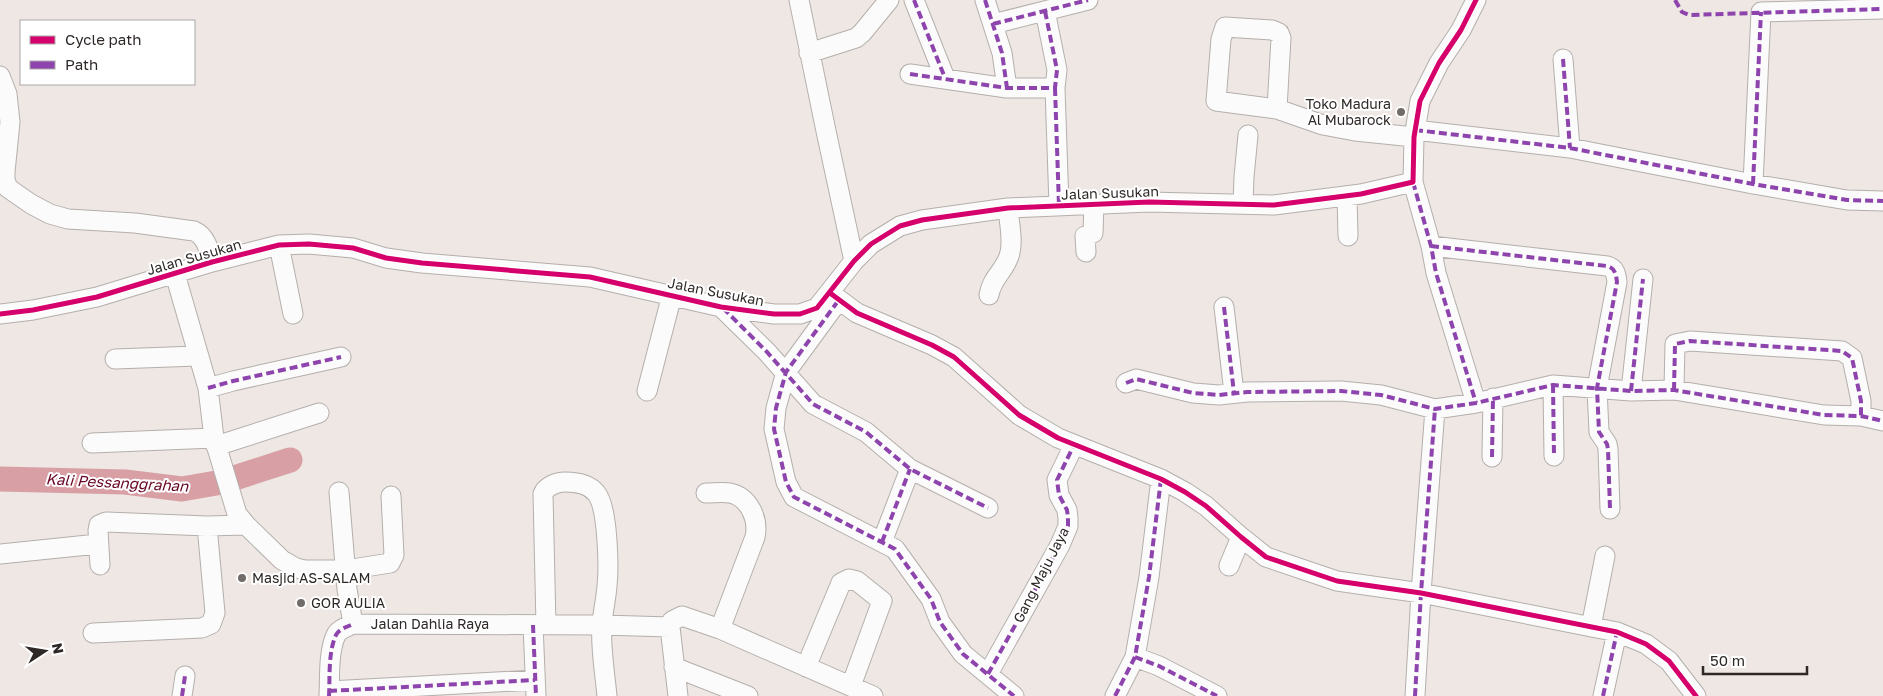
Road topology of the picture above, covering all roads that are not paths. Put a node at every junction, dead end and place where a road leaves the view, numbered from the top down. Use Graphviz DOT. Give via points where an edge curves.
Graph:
graph roads {
  1 [pos="799,0"];
  2 [pos="889,0"];
  3 [pos="914,0"];
  4 [pos="985,0"];
  5 [pos="1088,0"];
  6 [pos="1476,0"];
  7 [pos="1880,6"];
  8 [pos="1045,11"];
  9 [pos="993,24"];
  10 [pos="809,53"];
  11 [pos="1563,59"];
  12 [pos="910,74"];
  13 [pos="0,76"];
  14 [pos="944,78"];
  15 [pos="1007,88"];
  16 [pos="1056,88"];
  17 [pos="1277,109"];
  18 [pos="1414,134"];
  19 [pos="1248,135"];
  20 [pos="1570,148"];
  21 [pos="1413,182"];
  22 [pos="1753,184"];
  23 [pos="1347,196"];
  24 [pos="1883,201"];
  25 [pos="1094,204"];
  26 [pos="1243,204"];
  27 [pos="1059,206"];
  28 [pos="1008,208"];
  29 [pos="1348,236"];
  30 [pos="279,245"];
  31 [pos="1431,246"];
  32 [pos="1086,252"];
  33 [pos="854,261"];
  34 [pos="212,262"];
  35 [pos="175,274"];
  36 [pos="1643,279"];
  37 [pos="672,295"];
  38 [pos="989,295"];
  39 [pos="834,297"];
  40 [pos="721,307"];
  41 [pos="1224,307"];
  42 [pos="0,314"];
  43 [pos="292,314"];
  44 [pos="197,356"];
  45 [pos="341,358"];
  46 [pos="115,360"];
  47 [pos="786,372"];
  48 [pos="1126,383"];
  49 [pos="1554,385"];
  50 [pos="208,388"];
  51 [pos="1597,388"];
  52 [pos="1631,390"];
  53 [pos="1674,390"];
  54 [pos="647,391"];
  55 [pos="1234,394"];
  56 [pos="1484,400"];
  57 [pos="1435,409"];
  58 [pos="319,413"];
  59 [pos="1861,416"];
  60 [pos="1883,421"];
  61 [pos="215,442"];
  62 [pos="92,443"];
  63 [pos="1074,445"];
  64 [pos="1554,456"];
  65 [pos="1492,457"];
  66 [pos="910,468"];
  67 [pos="1161,479"];
  68 [pos="339,492"];
  69 [pos="706,493"];
  70 [pos="391,496"];
  71 [pos="988,508"];
  72 [pos="1610,508"];
  73 [pos="242,520"];
  74 [pos="207,526"];
  75 [pos="1241,537"];
  76 [pos="882,542"];
  77 [pos="98,544"];
  78 [pos="0,554"];
  79 [pos="1605,556"];
  80 [pos="100,564"];
  81 [pos="1229,566"];
  82 [pos="346,570"];
  83 [pos="1421,593"];
  84 [pos="353,624"];
  85 [pos="540,625"];
  86 [pos="602,625"];
  87 [pos="670,627"];
  88 [pos="1591,627"];
  89 [pos="720,629"];
  90 [pos="1617,632"];
  91 [pos="93,633"];
  92 [pos="1135,657"];
  93 [pos="674,667"];
  94 [pos="806,667"];
  95 [pos="988,674"];
  96 [pos="185,676"];
  97 [pos="851,686"];
  98 [pos="535,688"];
  99 [pos="329,694"];
  100 [pos="742,695"];
  101 [pos="182,696"];
  102 [pos="608,696"];
  103 [pos="678,696"];
  104 [pos="873,696"];
  105 [pos="1014,696"];
  106 [pos="1115,696"];
  107 [pos="1217,696"];
  108 [pos="1415,696"];
  109 [pos="1603,696"];
  110 [pos="1696,696"];
  1 -- 10 [label="street"];
  2 -- 10 [label="street" via="856,38"];
  3 -- 14 [label="street"];
  4 -- 9 [label="street"];
  5 -- 8 [label="street"];
  6 -- 18 [label="street" via="1420,101"];
  7 -- 22 [label="street" via="1761,12"];
  8 -- 9 [label="street"];
  8 -- 16 [label="street" via="1058,70"];
  9 -- 15 [label="street" via="1002,53"];
  10 -- 33 [label="street"];
  11 -- 20 [label="street"];
  12 -- 14 [label="street"];
  13 -- 34 [label="street" via="7,94 10,122 5,172 8,188 50,214 68,219 194,231 209,248"];
  14 -- 15 [label="street"];
  15 -- 16 [label="street"];
  16 -- 27 [label="street"];
  17 -- 17 [label="street" via="1279,33 1225,27 1221,39 1216,101"];
  17 -- 18 [label="street" via="1322,125 1355,132"];
  18 -- 20 [label="street"];
  18 -- 21 [label="street"];
  19 -- 26 [label="street"];
  20 -- 22 [label="street"];
  21 -- 23 [label="street, Jalan Susukan"];
  21 -- 31 [label="street"];
  22 -- 24 [label="street" via="1848,200"];
  23 -- 26 [label="street, Jalan Susukan"];
  23 -- 29 [label="street"];
  25 -- 26 [label="street, Jalan Susukan"];
  25 -- 27 [label="street, Jalan Susukan"];
  25 -- 32 [label="street" via="1093,233 1085,236"];
  27 -- 28 [label="street, Jalan Susukan"];
  28 -- 33 [label="street, Jalan Susukan" via="900,226 871,244"];
  28 -- 38 [label="street" via="1010,253 991,285"];
  30 -- 34 [label="street, Jalan Susukan"];
  30 -- 37 [label="street, Jalan Susukan" via="330,245 422,263 590,277"];
  30 -- 43 [label="street"];
  31 -- 51 [label="street" via="1612,267 1617,282"];
  31 -- 56 [label="street" via="1436,274"];
  33 -- 39 [label="street, Jalan Susukan"];
  34 -- 35 [label="street, Jalan Susukan"];
  35 -- 42 [label="street, Jalan Susukan" via="97,297"];
  35 -- 44 [label="street"];
  36 -- 52 [label="street"];
  37 -- 40 [label="street, Jalan Susukan"];
  37 -- 54 [label="street"];
  39 -- 40 [label="street, Jalan Susukan" via="800,314"];
  39 -- 47 [label="street"];
  39 -- 63 [label="street" via="857,313 954,357 1019,415"];
  40 -- 47 [label="street"];
  41 -- 55 [label="street"];
  44 -- 46 [label="street"];
  44 -- 50 [label="street"];
  45 -- 50 [label="street"];
  47 -- 66 [label="street" via="813,404 866,432"];
  47 -- 76 [label="street" via="774,429 786,482 794,497"];
  48 -- 55 [label="street" via="1136,379 1193,393"];
  49 -- 51 [label="street"];
  49 -- 56 [label="street"];
  49 -- 64 [label="street"];
  50 -- 61 [label="street"];
  51 -- 52 [label="street"];
  51 -- 72 [label="street" via="1599,432 1608,449"];
  52 -- 53 [label="street"];
  53 -- 59 [label="street" via="1824,415"];
  53 -- 59 [label="street" via="1675,344 1690,341 1842,351 1852,358"];
  55 -- 57 [label="street" via="1340,391 1381,395"];
  56 -- 57 [label="street"];
  56 -- 65 [label="street"];
  57 -- 83 [label="street"];
  58 -- 61 [label="street"];
  59 -- 60 [label="street"];
  61 -- 62 [label="street"];
  61 -- 73 [label="street"];
  63 -- 67 [label="street"];
  63 -- 95 [label="street, Gang Maju Jaya" via="1057,480 1059,495 1067,510 1068,526"];
  66 -- 71 [label="street"];
  66 -- 76 [label="street"];
  67 -- 75 [label="street" via="1206,506"];
  67 -- 92 [label="street"];
  68 -- 82 [label="street, Jalan Dahlia Raya"];
  69 -- 89 [label="street" via="735,495 745,502 756,521 756,537"];
  70 -- 82 [label="street" via="394,555 390,563"];
  73 -- 74 [label="street"];
  73 -- 82 [label="street" via="282,560 296,568"];
  74 -- 77 [label="street" via="106,522 99,525"];
  74 -- 91 [label="street" via="215,613 211,624 202,628"];
  75 -- 81 [label="street"];
  75 -- 83 [label="street" via="1266,557 1337,581"];
  76 -- 95 [label="street" via="894,549 905,563 963,654"];
  77 -- 78 [label="street"];
  77 -- 80 [label="street"];
  79 -- 88 [label="street"];
  82 -- 84 [label="street, Jalan Dahlia Raya"];
  83 -- 88 [label="street"];
  83 -- 108 [label="street"];
  84 -- 85 [label="street, Jalan Dahlia Raya"];
  84 -- 99 [label="street" via="336,635 330,661"];
  85 -- 86 [label="street, Jalan Dahlia Raya"];
  85 -- 86 [label="street" via="544,489 562,482 578,482 596,493 603,507 607,586"];
  85 -- 98 [label="street"];
  86 -- 87 [label="street, Jalan Dahlia Raya"];
  86 -- 102 [label="street"];
  87 -- 89 [label="street" via="672,621 682,616"];
  87 -- 93 [label="street"];
  88 -- 90 [label="street"];
  89 -- 94 [label="street"];
  90 -- 109 [label="street"];
  90 -- 110 [label="street" via="1646,644 1669,661"];
  92 -- 106 [label="street"];
  92 -- 107 [label="street" via="1160,666"];
  93 -- 100 [label="street"];
  93 -- 103 [label="street"];
  94 -- 97 [label="street"];
  94 -- 97 [label="street" via="841,583 849,579 857,581 882,601"];
  95 -- 105 [label="street"];
  96 -- 101 [label="street"];
  97 -- 104 [label="street"];
  98 -- 99 [label="street"];
}
